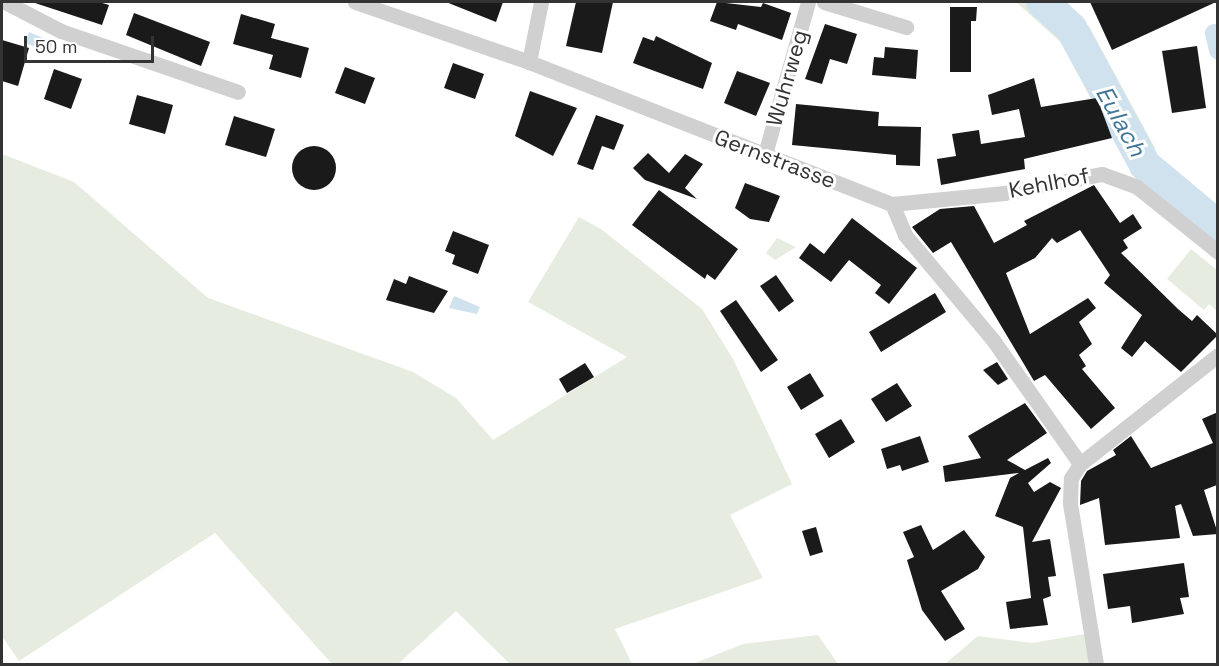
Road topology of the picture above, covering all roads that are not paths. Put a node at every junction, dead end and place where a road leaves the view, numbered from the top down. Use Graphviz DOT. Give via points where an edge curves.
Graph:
graph roads {
  1 [pos="5,2"];
  2 [pos="355,2"];
  3 [pos="541,2"];
  4 [pos="808,2"];
  5 [pos="824,2"];
  6 [pos="906,27"];
  7 [pos="528,62"];
  8 [pos="238,92"];
  9 [pos="765,154"];
  10 [pos="892,204"];
  11 [pos="1218,252"];
  12 [pos="1218,355"];
  13 [pos="1080,464"];
  14 [pos="1096,664"];
  1 -- 8 [label="street" via="61,31"];
  2 -- 7 [label="street, Gernstrasse"];
  3 -- 7 [label="street"];
  4 -- 9 [label="street, Wuhrweg"];
  5 -- 6 [label="street"];
  7 -- 9 [label="street, Gernstrasse"];
  9 -- 10 [label="street, Gernstrasse"];
  10 -- 11 [label="street, Kehlhof" via="1004,193 1102,174 1137,187"];
  10 -- 13 [label="street" via="905,235 993,340"];
  12 -- 13 [label="street"];
  13 -- 14 [label="street" via="1070,483 1070,503"];
}
